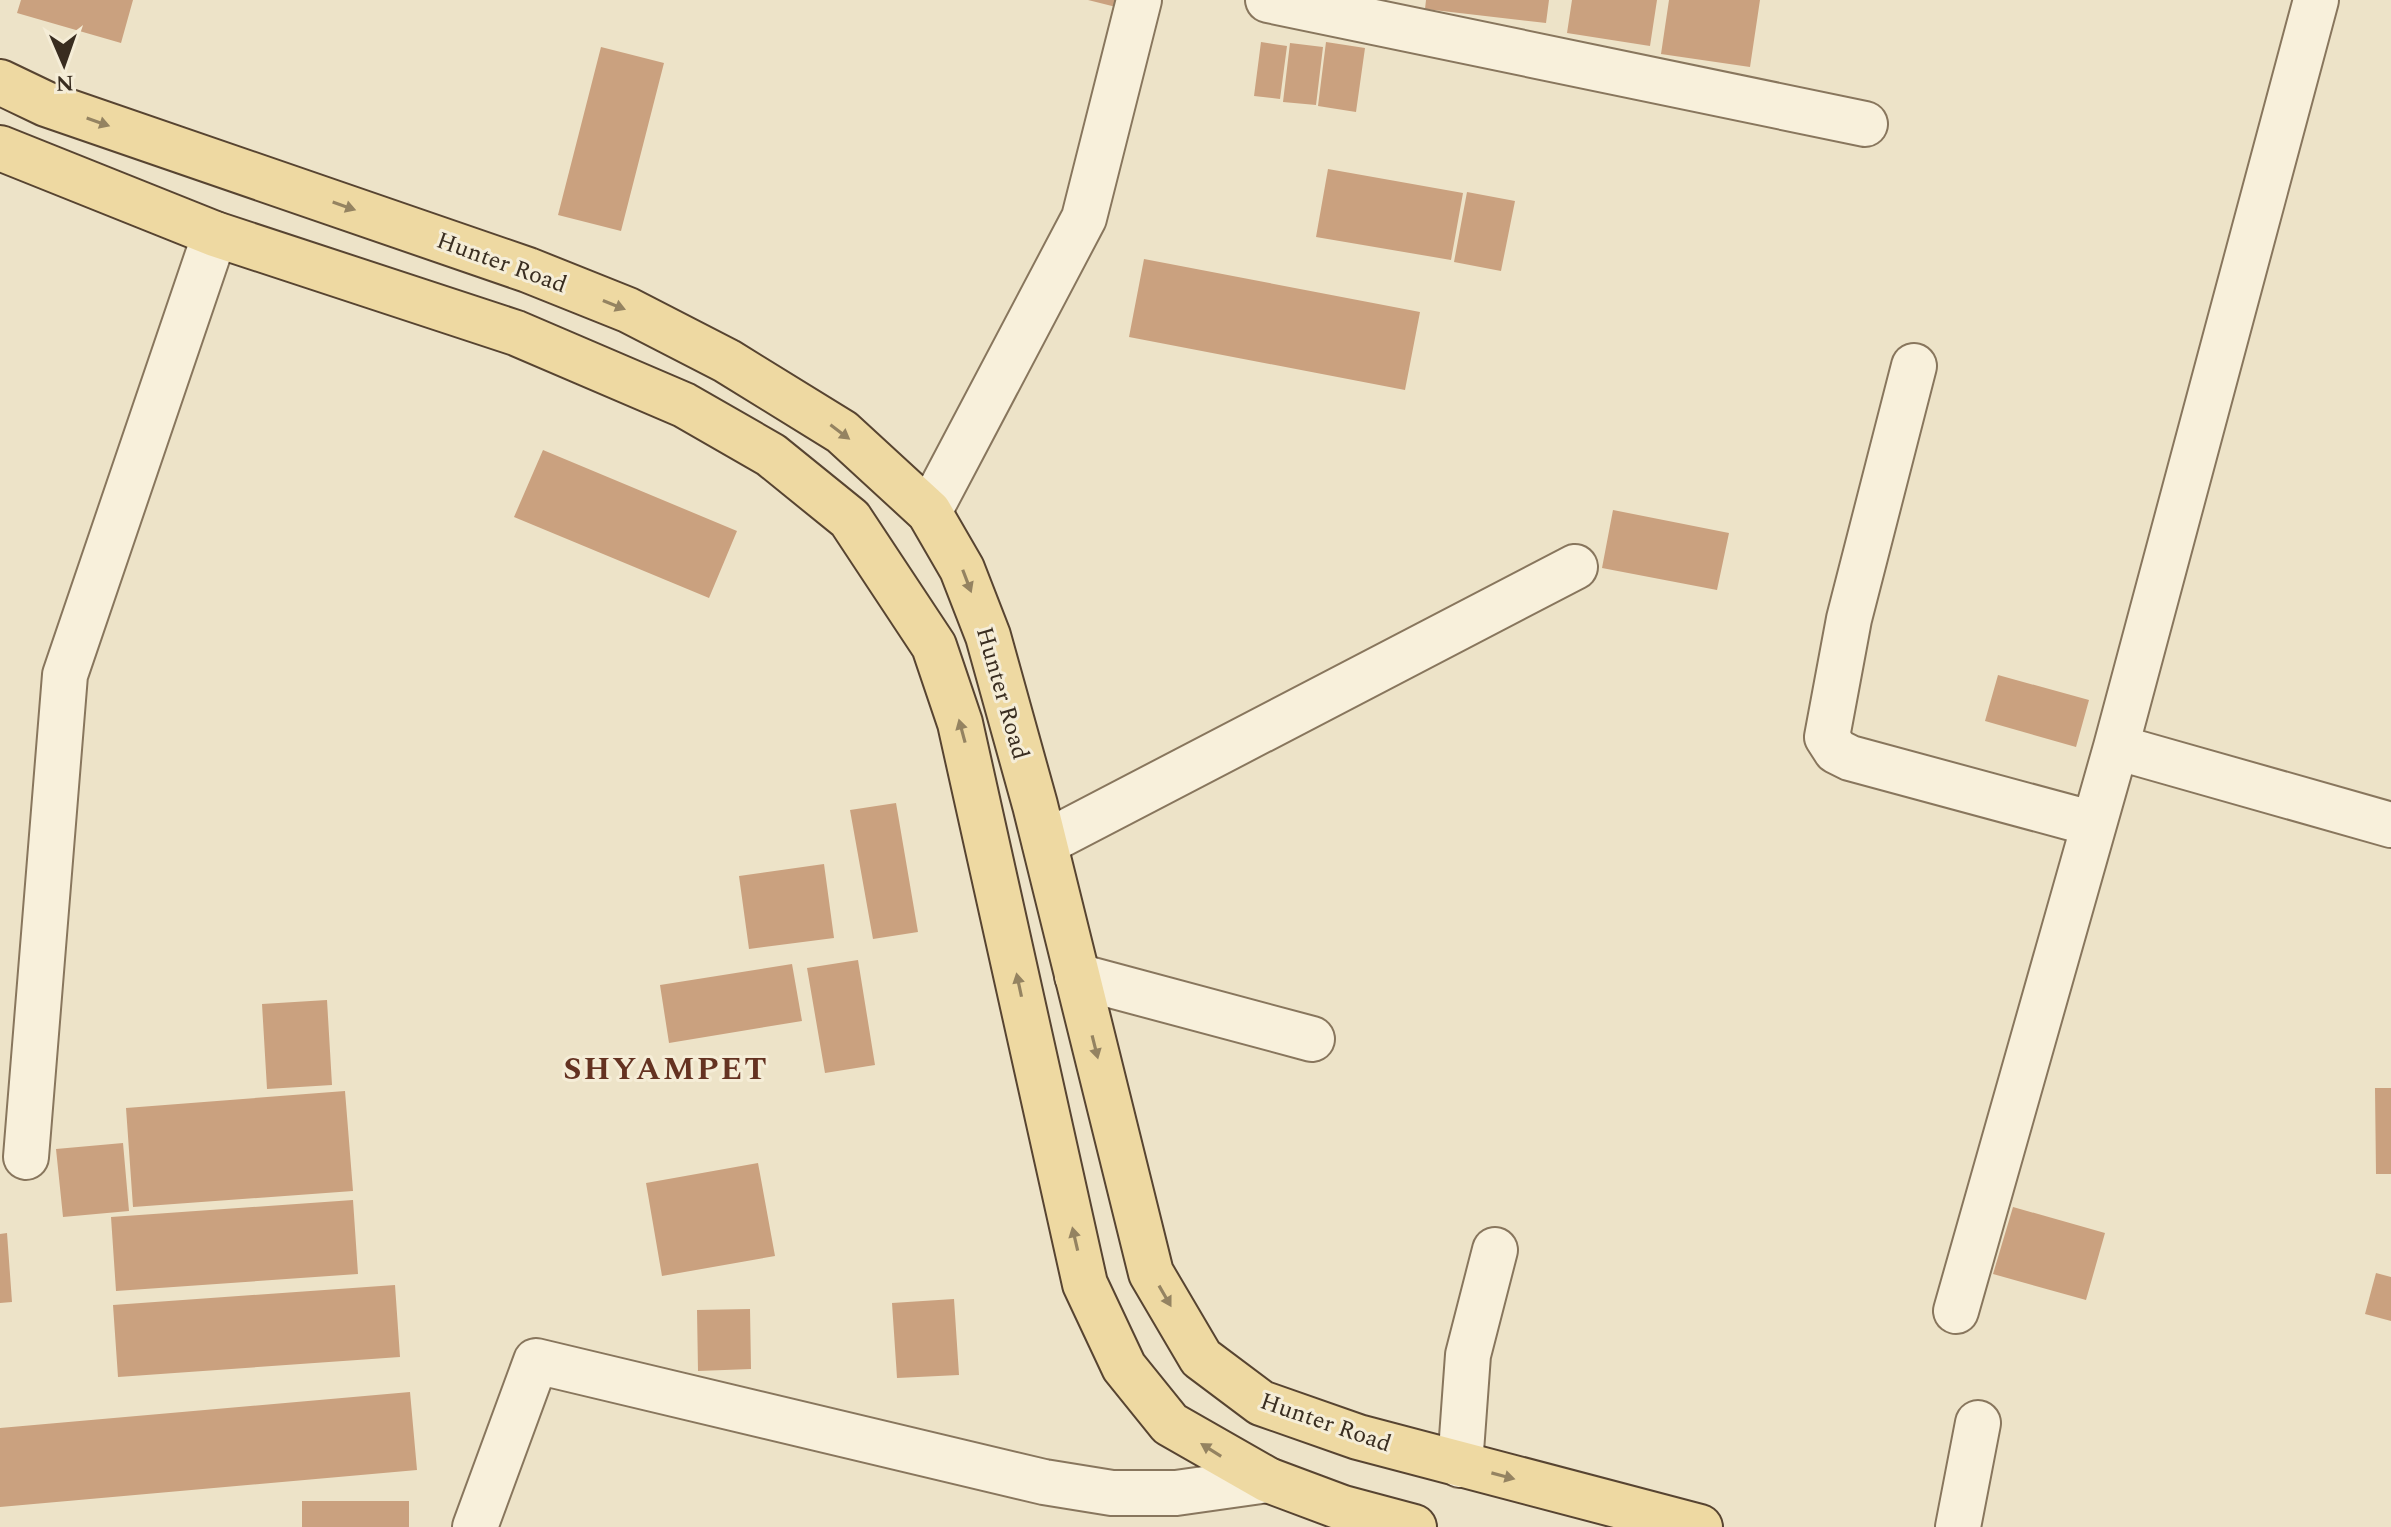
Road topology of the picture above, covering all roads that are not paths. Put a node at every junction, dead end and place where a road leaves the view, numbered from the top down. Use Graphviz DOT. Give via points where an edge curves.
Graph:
graph roads {
  1 [pos="1139,0"];
  2 [pos="1268,0"];
  3 [pos="2316,0"];
  4 [pos="0,82"];
  5 [pos="1865,124"];
  6 [pos="0,148"];
  7 [pos="215,234"];
  8 [pos="1914,366"];
  9 [pos="929,512"];
  10 [pos="1575,567"];
  11 [pos="2116,747"];
  12 [pos="2094,824"];
  13 [pos="2391,825"];
  14 [pos="1045,843"];
  15 [pos="1077,976"];
  16 [pos="1312,1039"];
  17 [pos="26,1157"];
  18 [pos="1495,1250"];
  19 [pos="1956,1311"];
  20 [pos="1978,1423"];
  21 [pos="1460,1465"];
  22 [pos="1268,1480"];
  23 [pos="1337,1518"];
  24 [pos="475,1527"];
  25 [pos="1414,1527"];
  26 [pos="1700,1527"];
  27 [pos="1958,1527"];
  1 -- 9 [label="street" via="1084,218"];
  2 -- 5 [label="street"];
  3 -- 11 [label="street"];
  4 -- 9 [label="main road, Hunter Road, one-way" via="46,104 528,270 628,310 727,361 842,432"];
  6 -- 7 [label="main road, Hunter Road"];
  7 -- 17 [label="street" via="65,675"];
  22 -- 7 [label="main road, Hunter Road, one-way" via="1170,1424 1124,1367 1085,1284 960,723 934,646 850,519 771,455 684,405 516,333"];
  8 -- 12 [label="street" via="1849,619 1827,737 1836,751 1850,758"];
  9 -- 14 [label="main road, Hunter Road, one-way" via="962,569 988,636"];
  10 -- 14 [label="street"];
  11 -- 12 [label="street"];
  11 -- 13 [label="street"];
  12 -- 19 [label="street"];
  14 -- 15 [label="main road, Hunter Road"];
  15 -- 16 [label="street"];
  15 -- 21 [label="main road, Hunter Road, one-way" via="1151,1273 1201,1358 1261,1403"];
  18 -- 21 [label="street" via="1468,1355"];
  20 -- 27 [label="street"];
  21 -- 26 [label="main road, Hunter Road, one-way"];
  22 -- 23 [label="main road, Hunter Road"];
  22 -- 24 [label="street" via="1163,1493 1112,1493 1044,1482 536,1361"];
  23 -- 25 [label="main road, Hunter Road"];
}
